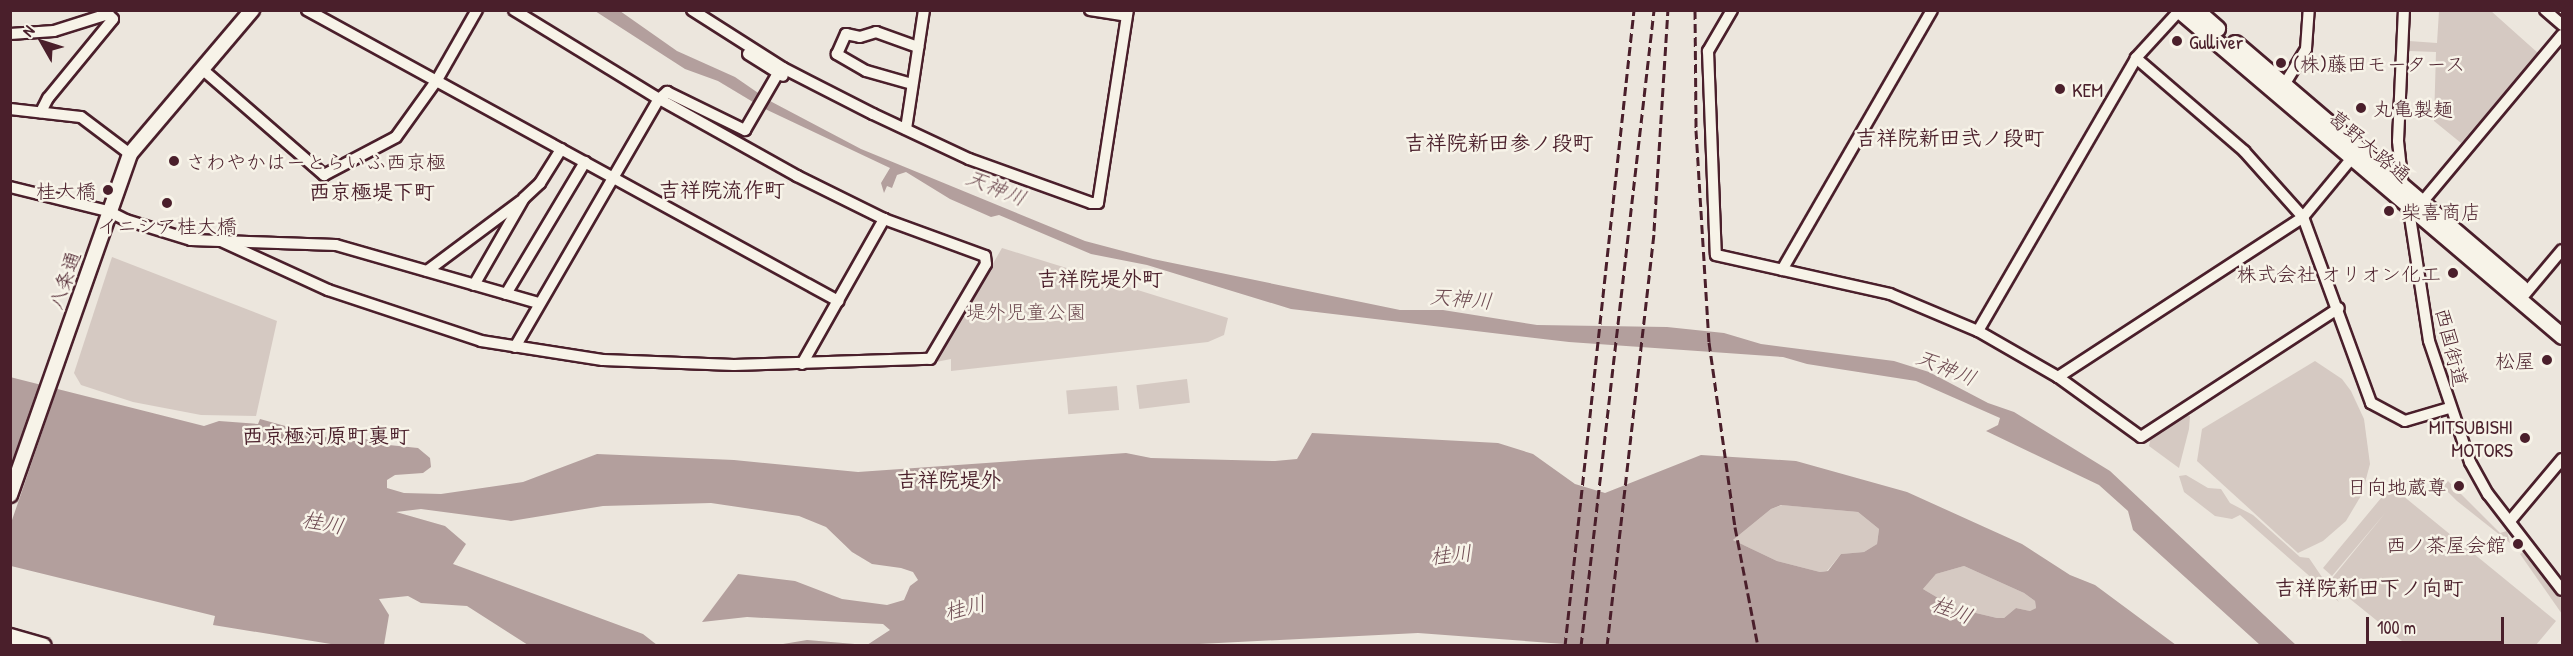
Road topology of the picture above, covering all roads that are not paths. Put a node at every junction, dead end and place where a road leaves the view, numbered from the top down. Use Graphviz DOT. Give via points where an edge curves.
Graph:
graph roads {
  1 [pos="252,10"];
  2 [pos="307,10"];
  3 [pos="477,10"];
  4 [pos="514,10"];
  5 [pos="692,10"];
  6 [pos="924,10"];
  7 [pos="1090,10"];
  8 [pos="1732,10"];
  9 [pos="1932,10"];
  10 [pos="2309,10"];
  11 [pos="2404,10"];
  12 [pos="2546,10"];
  13 [pos="107,12"];
  14 [pos="2186,12"];
  15 [pos="1127,13"];
  16 [pos="709,17"];
  17 [pos="2562,25"];
  18 [pos="10,34"];
  19 [pos="2562,35"];
  20 [pos="918,47"];
  21 [pos="826,48"];
  22 [pos="837,54"];
  23 [pos="2136,58"];
  24 [pos="202,69"];
  25 [pos="776,77"];
  26 [pos="437,80"];
  27 [pos="912,84"];
  28 [pos="2281,90"];
  29 [pos="659,99"];
  30 [pos="10,109"];
  31 [pos="41,112"];
  32 [pos="873,114"];
  33 [pos="906,129"];
  34 [pos="561,149"];
  35 [pos="130,153"];
  36 [pos="2352,158"];
  37 [pos="585,162"];
  38 [pos="613,178"];
  39 [pos="2403,186"];
  40 [pos="10,187"];
  41 [pos="524,198"];
  42 [pos="2417,206"];
  43 [pos="107,215"];
  44 [pos="2303,217"];
  45 [pos="884,219"];
  46 [pos="221,241"];
  47 [pos="2562,250"];
  48 [pos="1782,270"];
  49 [pos="427,271"];
  50 [pos="474,285"];
  51 [pos="506,294"];
  52 [pos="2523,296"];
  53 [pos="838,301"];
  54 [pos="538,303"];
  55 [pos="2339,308"];
  56 [pos="2562,322"];
  57 [pos="1978,331"];
  58 [pos="2562,336"];
  59 [pos="515,347"];
  60 [pos="802,364"];
  61 [pos="2058,377"];
  62 [pos="2449,408"];
  63 [pos="2562,459"];
  64 [pos="10,495"];
  65 [pos="2510,521"];
  66 [pos="2562,590"];
  67 [pos="10,636"];
  68 [pos="44,645"];
  1 -- 24 [label="main road, 八条通"];
  2 -- 26 [label="street"];
  3 -- 26 [label="street"];
  4 -- 29 [label="street"];
  5 -- 16 [label="street"];
  6 -- 20 [label="street"];
  7 -- 15 [label="street"];
  8 -- 48 [label="street" via="1708,51 1716,255"];
  9 -- 48 [label="street"];
  10 -- 28 [label="street" via="2306,49"];
  11 -- 39 [label="street" via="2398,141"];
  12 -- 17 [label="street"];
  13 -- 18 [label="street" via="54,31"];
  13 -- 31 [label="street" via="113,19 48,98"];
  14 -- 23 [label="street"];
  14 -- 28 [label="highway, 葛野大路通"];
  15 -- 33 [label="street" via="1098,203 969,159"];
  16 -- 25 [label="street" via="720,35"];
  16 -- 32 [label="street" via="783,68"];
  19 -- 42 [label="street"];
  20 -- 22 [label="street" via="876,32 860,37 846,34"];
  20 -- 27 [label="street"];
  21 -- 22 [label="street"];
  22 -- 27 [label="street" via="866,70"];
  23 -- 44 [label="street" via="2244,151"];
  23 -- 57 [label="street"];
  24 -- 26 [label="street" via="324,175 396,137"];
  24 -- 35 [label="main road, 八条通"];
  25 -- 29 [label="street" via="746,128 667,92"];
  25 -- 32 [label="street" via="864,116"];
  26 -- 34 [label="street"];
  27 -- 33 [label="street"];
  28 -- 36 [label="highway, 葛野大路通"];
  28 -- 39 [label="highway, 葛野大路通"];
  29 -- 38 [label="street"];
  29 -- 45 [label="street"];
  30 -- 31 [label="street"];
  31 -- 35 [label="street" via="94,123"];
  32 -- 33 [label="street"];
  34 -- 37 [label="street"];
  34 -- 41 [label="street"];
  35 -- 43 [label="main road, 八条通"];
  36 -- 42 [label="highway, 葛野大路通"];
  36 -- 44 [label="street"];
  37 -- 38 [label="street"];
  37 -- 51 [label="street"];
  38 -- 53 [label="street"];
  38 -- 54 [label="street"];
  39 -- 42 [label="highway, 葛野大路通"];
  40 -- 43 [label="street"];
  41 -- 49 [label="street"];
  41 -- 50 [label="street"];
  42 -- 52 [label="highway, 葛野大路通"];
  42 -- 62 [label="street, 西国街道" via="2410,225 2429,341"];
  43 -- 46 [label="street" via="190,240"];
  43 -- 64 [label="main road, 八条通"];
  44 -- 55 [label="street"];
  44 -- 61 [label="street"];
  45 -- 53 [label="street"];
  45 -- 60 [label="street" via="985,256 986,264 930,359"];
  46 -- 49 [label="street" via="336,245"];
  46 -- 59 [label="street" via="312,284 386,313"];
  47 -- 52 [label="street"];
  48 -- 57 [label="street" via="1890,294"];
  49 -- 50 [label="street"];
  50 -- 51 [label="street"];
  51 -- 54 [label="street"];
  52 -- 56 [label="highway, 葛野大路通"];
  52 -- 58 [label="highway, 葛野大路通"];
  53 -- 60 [label="street"];
  54 -- 59 [label="street"];
  55 -- 61 [label="street" via="2141,436"];
  55 -- 62 [label="street" via="2371,403 2405,420"];
  57 -- 61 [label="street"];
  59 -- 60 [label="street" via="603,360"];
  62 -- 65 [label="street, 西国街道" via="2477,477"];
  63 -- 65 [label="street"];
  65 -- 66 [label="street, 西国街道"];
  67 -- 68 [label="main road"];
}
